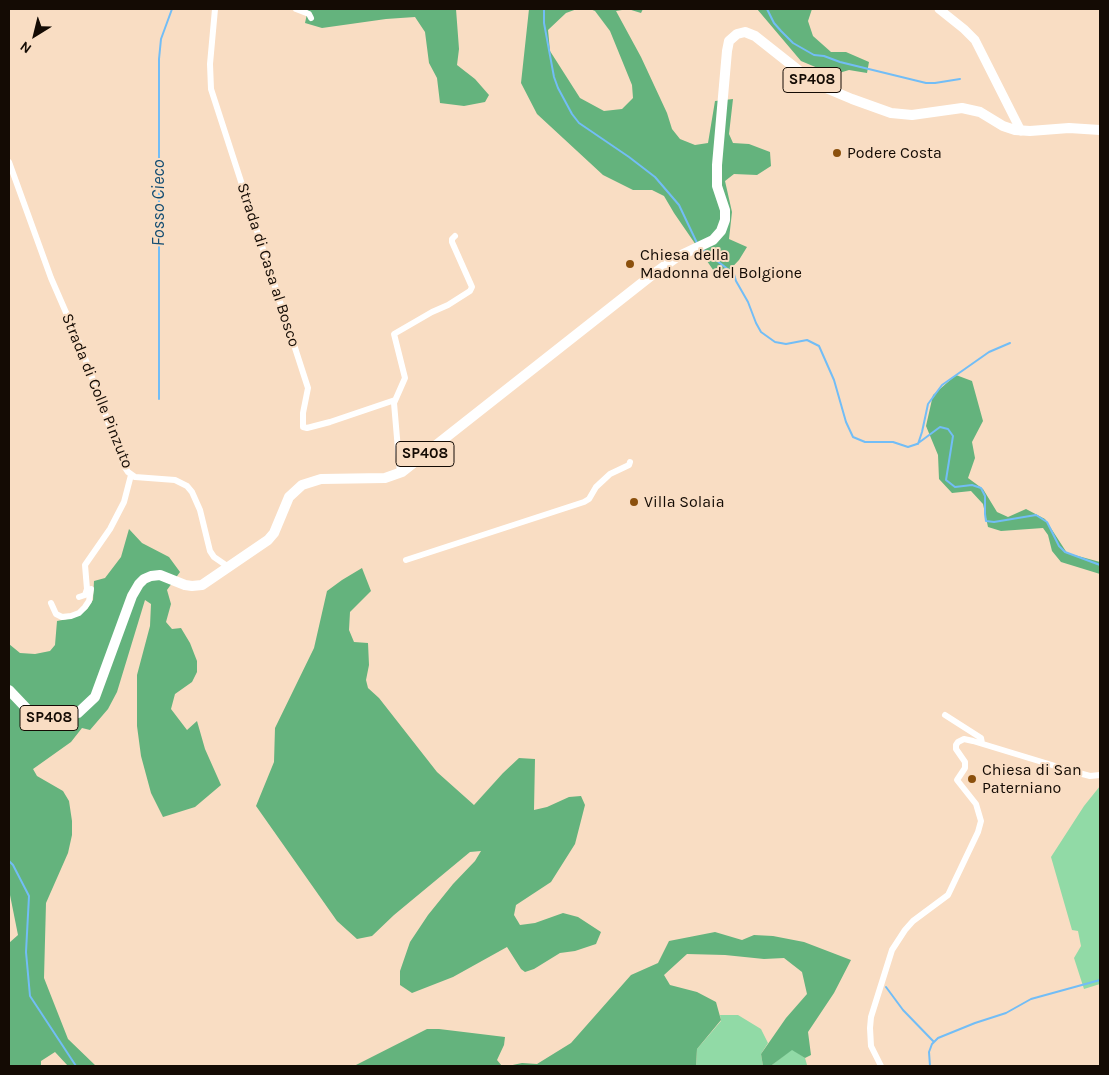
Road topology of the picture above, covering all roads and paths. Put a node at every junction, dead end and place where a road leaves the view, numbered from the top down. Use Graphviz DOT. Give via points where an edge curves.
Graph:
graph roads {
  1 [pos="215,9"];
  2 [pos="296,9"];
  3 [pos="939,9"];
  4 [pos="311,18"];
  5 [pos="1100,130"];
  6 [pos="1022,131"];
  7 [pos="9,162"];
  8 [pos="455,236"];
  9 [pos="395,400"];
  10 [pos="630,462"];
  11 [pos="400,473"];
  12 [pos="131,475"];
  13 [pos="406,560"];
  14 [pos="230,568"];
  15 [pos="86,576"];
  16 [pos="79,597"];
  17 [pos="51,603"];
  18 [pos="9,690"];
  19 [pos="945,715"];
  20 [pos="982,743"];
  21 [pos="1100,775"];
  22 [pos="881,1066"];
  1 -- 9 [label="street, Strada di Casa al Bosco" via="211,89 308,388 303,427 330,422"];
  2 -- 4 [label="street"];
  3 -- 6 [label="street" via="975,40"];
  5 -- 6 [label="main road, SP408"];
  6 -- 11 [label="main road, SP408" via="967,109 909,115 876,108 820,86 755,36 747,32 738,33 730,40 726,51 716,174 725,218 717,236 707,245 679,256 629,292"];
  7 -- 12 [label="street, Strada di Colle Pinzuto" via="121,458"];
  8 -- 9 [label="street" via="452,242 472,287 448,305 394,334 405,378"];
  9 -- 11 [label="street"];
  10 -- 13 [label="street" via="610,474 584,502"];
  11 -- 14 [label="main road, SP408" via="382,478 318,479 302,485 290,497 270,538"];
  12 -- 14 [label="street, Strada di Colle Pinzuto" via="176,480 187,486 200,510 210,551"];
  12 -- 15 [label="street" via="124,502 85,565"];
  14 -- 18 [label="main road, SP408" via="198,586 185,585 160,575 140,582 95,697 78,713 63,718 42,717 28,710"];
  15 -- 16 [label="street" via="87,592"];
  15 -- 17 [label="street" via="90,595 79,613 62,617 54,612"];
  19 -- 20 [label="street" via="981,738"];
  20 -- 21 [label="street" via="1090,776"];
  20 -- 22 [label="street" via="964,740 956,745 965,762 957,780 976,804 981,821 978,832 948,895 904,930 889,958 870,1028 871,1046"];
}
